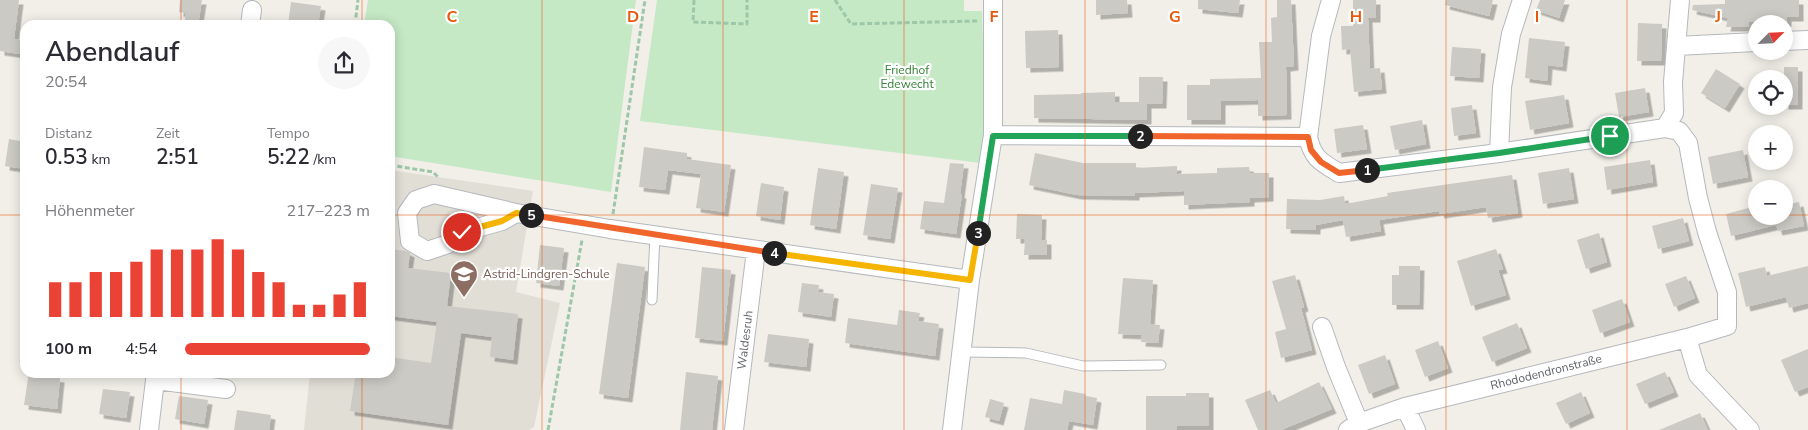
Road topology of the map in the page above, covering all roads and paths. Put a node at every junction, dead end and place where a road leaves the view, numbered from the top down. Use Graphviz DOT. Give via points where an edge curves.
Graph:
graph roads {
  1 [pos="358,0"];
  2 [pos="646,0"];
  3 [pos="694,0"];
  4 [pos="747,0"];
  5 [pos="835,0"];
  6 [pos="993,0"];
  7 [pos="1331,0"];
  8 [pos="1522,0"];
  9 [pos="1680,0"];
  10 [pos="356,20"];
  11 [pos="992,25"];
  12 [pos="1808,40"];
  13 [pos="1793,41"];
  14 [pos="1748,42"];
  15 [pos="1676,46"];
  16 [pos="1665,128"];
  17 [pos="993,136"];
  18 [pos="1308,137"];
  19 [pos="1499,153"];
  20 [pos="395,166"];
  21 [pos="440,179"];
  22 [pos="516,213"];
  23 [pos="585,224"];
  24 [pos="610,229"];
  25 [pos="655,235"];
  26 [pos="756,250"];
  27 [pos="970,280"];
  28 [pos="652,300"];
  29 [pos="1322,327"];
  30 [pos="1688,338"];
  31 [pos="963,352"];
  32 [pos="1161,365"];
  33 [pos="156,378"];
  34 [pos="167,378"];
  35 [pos="226,389"];
  36 [pos="1405,408"];
  37 [pos="1353,426"];
  38 [pos="149,430"];
  39 [pos="548,430"];
  40 [pos="734,430"];
  41 [pos="952,430"];
  42 [pos="1416,430"];
  43 [pos="1750,430"];
  1 -- 10 [label="path"];
  2 -- 24 [label="path"];
  3 -- 4 [label="path" via="693,22 747,24"];
  5 -- 11 [label="path" via="851,24 974,20"];
  6 -- 11 [label="street"];
  7 -- 18 [label="street" via="1321,36"];
  8 -- 19 [label="street" via="1511,34 1502,87"];
  9 -- 15 [label="street"];
  11 -- 17 [label="street"];
  12 -- 13 [label="street"];
  14 -- 15 [label="street"];
  15 -- 16 [label="street" via="1674,113"];
  16 -- 19 [label="street"];
  16 -- 30 [label="street, Rhododendronstraße" via="1679,131 1688,143 1698,198 1727,292 1727,326"];
  17 -- 18 [label="street"];
  17 -- 27 [label="street"];
  18 -- 19 [label="street" via="1311,150 1321,162 1339,173"];
  20 -- 21 [label="path" via="434,172"];
  22 -- 22 [label="street" via="434,194 416,200 407,212 410,242 427,251 448,244 462,232 502,221"];
  22 -- 23 [label="street"];
  23 -- 24 [label="street"];
  23 -- 39 [label="path"];
  24 -- 25 [label="street"];
  25 -- 26 [label="street"];
  25 -- 28 [label="lane"];
  26 -- 27 [label="street"];
  26 -- 40 [label="street, Waldesruh"];
  27 -- 31 [label="street"];
  29 -- 37 [label="street, Rhododendronstraße"];
  30 -- 36 [label="street, Rhododendronstraße"];
  30 -- 43 [label="street" via="1698,375"];
  31 -- 32 [label="lane" via="1026,353 1083,366"];
  31 -- 41 [label="street"];
  33 -- 38 [label="street"];
  34 -- 35 [label="street"];
  36 -- 37 [label="street, Rhododendronstraße"];
  36 -- 42 [label="street"];
}
